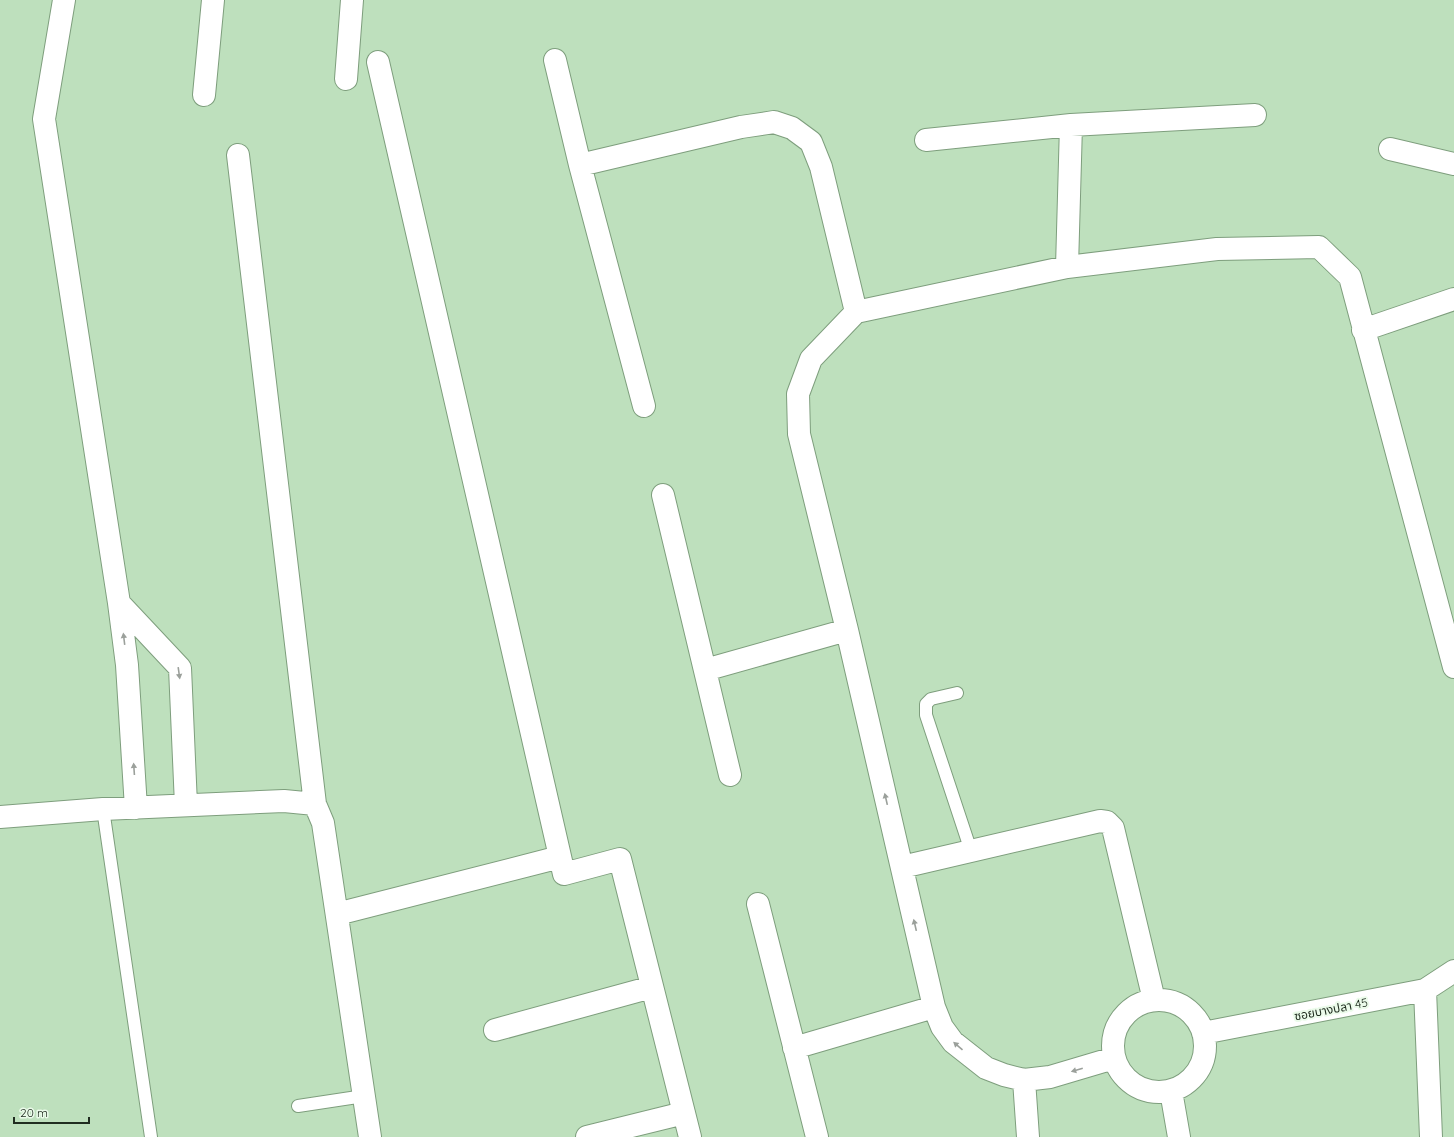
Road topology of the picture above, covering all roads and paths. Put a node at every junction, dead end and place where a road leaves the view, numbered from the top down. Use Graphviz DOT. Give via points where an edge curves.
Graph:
graph roads {
  1 [pos="64,0"];
  2 [pos="213,0"];
  3 [pos="352,0"];
  4 [pos="555,60"];
  5 [pos="378,62"];
  6 [pos="346,79"];
  7 [pos="204,95"];
  8 [pos="1255,115"];
  9 [pos="1071,125"];
  10 [pos="926,140"];
  11 [pos="1390,150"];
  12 [pos="238,155"];
  13 [pos="1454,164"];
  14 [pos="580,165"];
  15 [pos="1067,267"];
  16 [pos="1454,299"];
  17 [pos="856,312"];
  18 [pos="1363,330"];
  19 [pos="644,406"];
  20 [pos="663,495"];
  21 [pos="119,603"];
  22 [pos="847,630"];
  23 [pos="1454,667"];
  24 [pos="705,670"];
  25 [pos="957,693"];
  26 [pos="730,774"];
  27 [pos="315,804"];
  28 [pos="186,805"];
  29 [pos="136,808"];
  30 [pos="103,809"];
  31 [pos="0,817"];
  32 [pos="971,851"];
  33 [pos="560,857"];
  34 [pos="902,867"];
  35 [pos="758,904"];
  36 [pos="337,914"];
  37 [pos="1454,971"];
  38 [pos="652,986"];
  39 [pos="1425,990"];
  40 [pos="1154,1000"];
  41 [pos="934,1007"];
  42 [pos="495,1030"];
  43 [pos="1203,1033"];
  44 [pos="794,1048"];
  45 [pos="1114,1058"];
  46 [pos="1024,1080"];
  47 [pos="1171,1091"];
  48 [pos="364,1096"];
  49 [pos="298,1106"];
  50 [pos="684,1114"];
  51 [pos="151,1137"];
  52 [pos="370,1137"];
  53 [pos="587,1137"];
  54 [pos="690,1137"];
  55 [pos="817,1137"];
  56 [pos="1028,1137"];
  57 [pos="1179,1137"];
  58 [pos="1431,1137"];
  1 -- 21 [label="street" via="44,119"];
  2 -- 7 [label="street"];
  3 -- 6 [label="street"];
  4 -- 14 [label="street"];
  5 -- 33 [label="street"];
  8 -- 9 [label="street"];
  9 -- 10 [label="street"];
  9 -- 15 [label="street"];
  11 -- 13 [label="street"];
  12 -- 27 [label="street"];
  14 -- 17 [label="street" via="741,127 774,122 792,128 811,142 821,167"];
  14 -- 19 [label="street"];
  15 -- 17 [label="street"];
  15 -- 18 [label="street" via="1217,248 1319,247 1350,277"];
  16 -- 18 [label="street"];
  17 -- 22 [label="street" via="811,359 798,394 799,434"];
  18 -- 23 [label="street"];
  20 -- 24 [label="street"];
  21 -- 28 [label="street, one-way" via="180,668"];
  29 -- 21 [label="street, one-way" via="127,665"];
  22 -- 24 [label="street"];
  34 -- 22 [label="street, one-way"];
  24 -- 26 [label="street"];
  25 -- 32 [label="lane" via="931,699 926,704 926,715"];
  27 -- 28 [label="street" via="284,801"];
  27 -- 36 [label="street" via="323,823"];
  28 -- 29 [label="street"];
  29 -- 30 [label="street"];
  30 -- 31 [label="street"];
  30 -- 51 [label="lane"];
  32 -- 34 [label="street"];
  32 -- 40 [label="street" via="1100,821 1107,822 1113,828"];
  33 -- 36 [label="street"];
  33 -- 38 [label="street" via="564,874 620,859"];
  41 -- 34 [label="street, one-way"];
  35 -- 44 [label="street"];
  36 -- 48 [label="street"];
  37 -- 39 [label="street, ซอยบางปลา 45"];
  38 -- 42 [label="street"];
  38 -- 50 [label="street"];
  39 -- 43 [label="street, ซอยบางปลา 45"];
  39 -- 58 [label="street"];
  40 -- 43 [label="street" via="1170,1001 1184,1008 1196,1018"];
  40 -- 45 [label="street" via="1138,1004 1125,1014 1116,1027"];
  41 -- 44 [label="street"];
  46 -- 41 [label="street, one-way" via="986,1068 972,1058 953,1042 942,1027"];
  43 -- 47 [label="street" via="1205,1048 1196,1075"];
  44 -- 55 [label="street"];
  45 -- 46 [label="street, one-way" via="1050,1078"];
  45 -- 47 [label="street" via="1120,1072 1130,1083 1143,1090 1157,1093"];
  46 -- 56 [label="street"];
  47 -- 57 [label="street"];
  48 -- 49 [label="lane"];
  48 -- 52 [label="street"];
  50 -- 53 [label="street"];
  50 -- 54 [label="street"];
}
